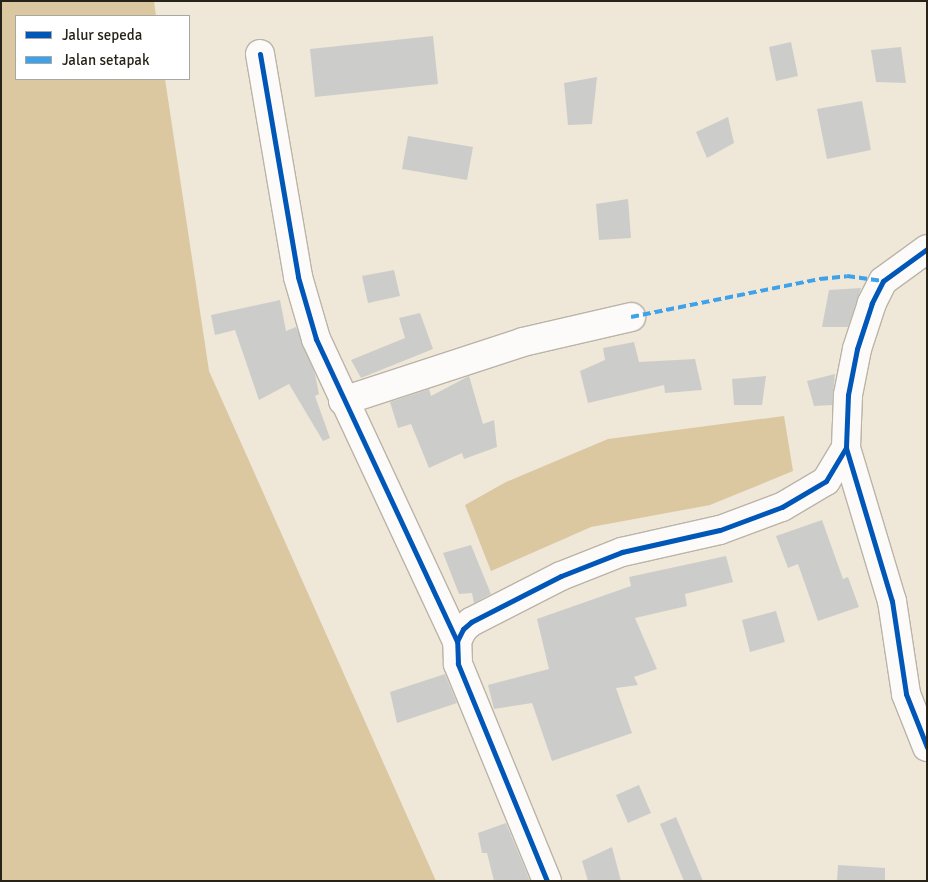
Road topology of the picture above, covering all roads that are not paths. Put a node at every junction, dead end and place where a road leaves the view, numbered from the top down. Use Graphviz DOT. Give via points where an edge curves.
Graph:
graph roads {
  1 [pos="260,54"];
  2 [pos="927,249"];
  3 [pos="631,317"];
  4 [pos="343,401"];
  5 [pos="846,448"];
  6 [pos="457,641"];
  7 [pos="927,747"];
  8 [pos="546,881"];
  1 -- 4 [label="street" via="298,277 316,339"];
  2 -- 5 [label="street" via="883,281 870,310 857,349 848,395"];
  3 -- 4 [label="street" via="523,342"];
  4 -- 6 [label="street"];
  5 -- 6 [label="street" via="826,482 782,508 720,530 622,552 561,576 471,622"];
  5 -- 7 [label="street" via="892,601 906,694"];
  6 -- 8 [label="street" via="458,664"];
}
